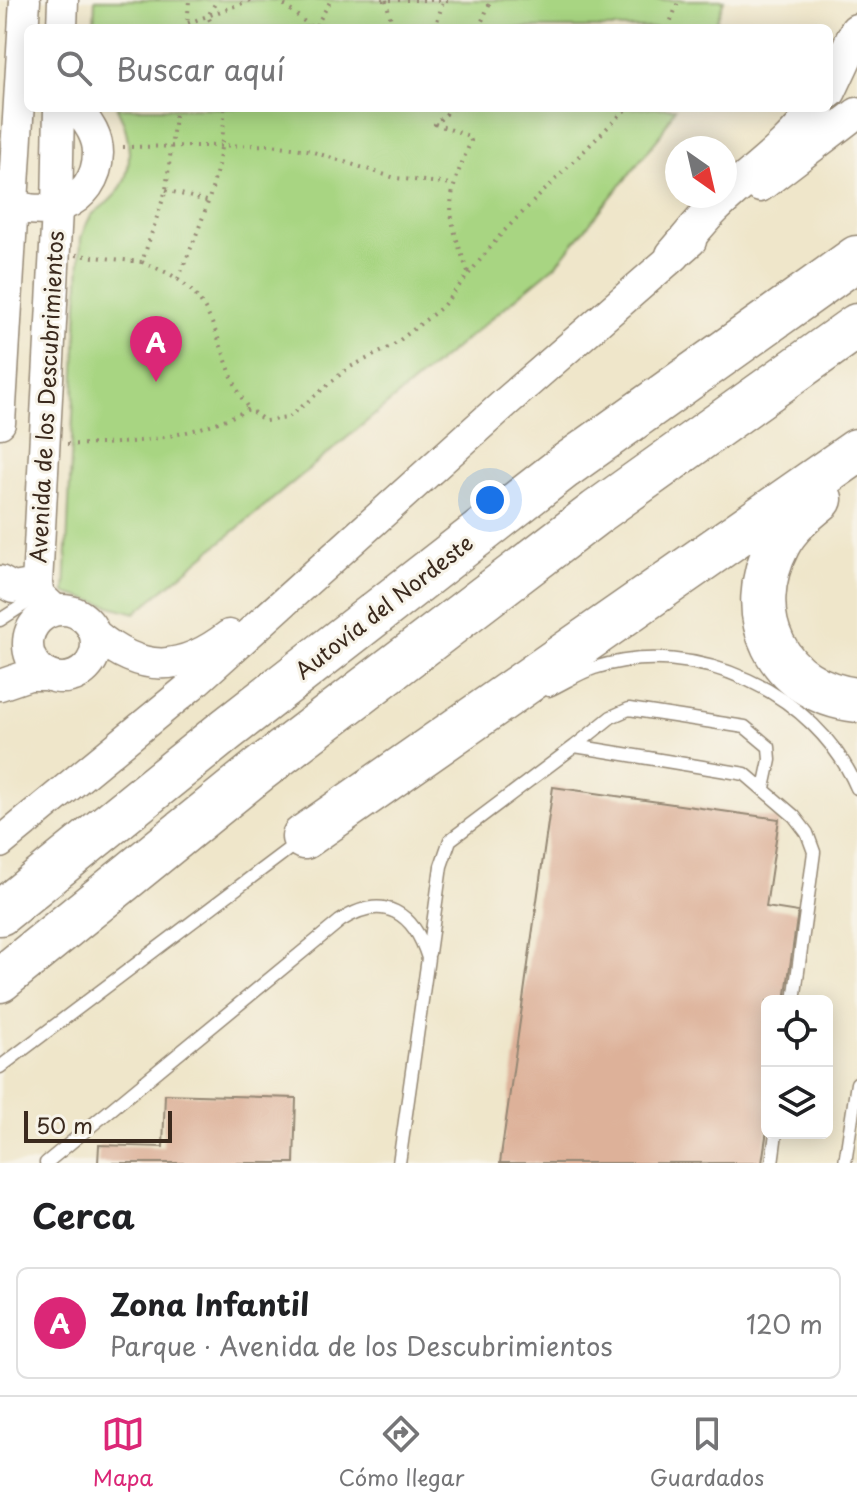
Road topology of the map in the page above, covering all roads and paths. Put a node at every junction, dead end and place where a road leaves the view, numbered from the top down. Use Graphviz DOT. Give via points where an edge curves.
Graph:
graph roads {
  1 [pos="25,0"];
  2 [pos="63,0"];
  3 [pos="189,0"];
  4 [pos="217,0"];
  5 [pos="251,0"];
  6 [pos="278,0"];
  7 [pos="331,0"];
  8 [pos="385,0"];
  9 [pos="491,0"];
  10 [pos="679,0"];
  11 [pos="421,1"];
  12 [pos="445,1"];
  13 [pos="208,16"];
  14 [pos="62,24"];
  15 [pos="187,24"];
  16 [pos="191,24"];
  17 [pos="211,24"];
  18 [pos="308,24"];
  19 [pos="318,24"];
  20 [pos="392,24"];
  21 [pos="436,24"];
  22 [pos="481,24"];
  23 [pos="670,24"];
  24 [pos="857,31"];
  25 [pos="833,82"];
  26 [pos="15,101"];
  27 [pos="59,112"];
  28 [pos="80,112"];
  29 [pos="176,112"];
  30 [pos="224,112"];
  31 [pos="448,112"];
  32 [pos="623,112"];
  33 [pos="814,112"];
  34 [pos="857,113"];
  35 [pos="172,144"];
  36 [pos="224,144"];
  37 [pos="123,147"];
  38 [pos="452,184"];
  39 [pos="166,190"];
  40 [pos="6,202"];
  41 [pos="211,202"];
  42 [pos="57,210"];
  43 [pos="74,254"];
  44 [pos="673,255"];
  45 [pos="857,258"];
  46 [pos="142,262"];
  47 [pos="468,272"];
  48 [pos="178,279"];
  49 [pos="857,326"];
  50 [pos="249,409"];
  51 [pos="0,423"];
  52 [pos="71,444"];
  53 [pos="857,451"];
  54 [pos="857,467"];
  55 [pos="348,543"];
  56 [pos="0,581"];
  57 [pos="44,596"];
  58 [pos="0,620"];
  59 [pos="95,634"];
  60 [pos="28,638"];
  61 [pos="0,668"];
  62 [pos="48,675"];
  63 [pos="0,685"];
  64 [pos="538,695"];
  65 [pos="857,700"];
  66 [pos="575,746"];
  67 [pos="452,751"];
  68 [pos="764,788"];
  69 [pos="857,788"];
  70 [pos="304,837"];
  71 [pos="0,843"];
  72 [pos="0,913"];
  73 [pos="428,958"];
  74 [pos="0,980"];
  75 [pos="795,995"];
  76 [pos="0,1067"];
  77 [pos="857,1083"];
  78 [pos="775,1139"];
  79 [pos="46,1163"];
  80 [pos="399,1163"];
  81 [pos="772,1163"];
  82 [pos="845,1163"];
  1 -- 26 [label="street, Avenida de los Descubrimientos"];
  2 -- 14 [label="street"];
  3 -- 15 [label="path"];
  4 -- 13 [label="path"];
  5 -- 13 [label="path"];
  6 -- 18 [label="path"];
  7 -- 19 [label="path"];
  8 -- 11 [label="path"];
  8 -- 20 [label="path"];
  9 -- 22 [label="path"];
  10 -- 23 [label="path"];
  11 -- 12 [label="path"];
  12 -- 21 [label="path"];
  13 -- 16 [label="path"];
  13 -- 17 [label="path"];
  24 -- 25 [label="main road"];
  26 -- 40 [label="street, Avenida de los Descubrimientos"];
  27 -- 42 [label="street, Avenida de los Descubrimientos"];
  28 -- 42 [label="street, Avenida de los Descubrimientos" via="93,130 98,153 94,176 80,197"];
  29 -- 35 [label="path"];
  30 -- 36 [label="path"];
  31 -- 38 [label="path" via="435,124 471,141"];
  32 -- 47 [label="path"];
  33 -- 44 [label="main road"];
  34 -- 44 [label="street"];
  35 -- 36 [label="path"];
  35 -- 37 [label="path"];
  35 -- 39 [label="path"];
  36 -- 38 [label="path" via="307,150 395,178"];
  36 -- 41 [label="path"];
  38 -- 47 [label="path" via="449,209"];
  39 -- 41 [label="path"];
  39 -- 46 [label="path"];
  40 -- 42 [label="street, Avenida de los Descubrimientos" via="23,210"];
  40 -- 51 [label="street, Avenida de los Descubrimientos"];
  41 -- 48 [label="path"];
  42 -- 57 [label="street, Avenida de los Descubrimientos"];
  43 -- 46 [label="path"];
  44 -- 55 [label="street"];
  45 -- 72 [label="highway, Autovía del Nordeste" via="564,467"];
  46 -- 48 [label="path"];
  47 -- 50 [label="path" via="442,307 391,347 348,368 288,418 265,421"];
  48 -- 50 [label="path" via="215,329 239,396"];
  49 -- 74 [label="highway" via="597,512 284,750"];
  50 -- 52 [label="path" via="173,437"];
  53 -- 70 [label="highway"];
  54 -- 65 [label="highway" via="801,514 779,542 765,575 763,605 767,634 784,664 805,685"];
  55 -- 59 [label="street" via="214,647 178,662 133,661"];
  55 -- 71 [label="street" via="191,686"];
  56 -- 57 [label="street, Avenida de los Descubrimientos"];
  57 -- 58 [label="lane"];
  57 -- 59 [label="street" via="80,614"];
  57 -- 60 [label="street"];
  59 -- 62 [label="street" via="89,666 70,677"];
  60 -- 61 [label="street"];
  60 -- 62 [label="street" via="32,660"];
  62 -- 63 [label="street"];
  64 -- 69 [label="lane" via="594,668 645,659 693,662 747,679 789,703 824,732"];
  66 -- 68 [label="lane" via="715,766 745,774"];
  66 -- 68 [label="lane" via="629,709 745,727 769,747"];
  66 -- 73 [label="lane" via="450,840 441,866"];
  67 -- 70 [label="lane"];
  68 -- 75 [label="lane" via="794,816 814,852"];
  70 -- 76 [label="lane"];
  73 -- 79 [label="lane" via="420,933 407,919 379,906 356,911"];
  73 -- 80 [label="lane"];
  77 -- 82 [label="lane"];
  78 -- 81 [label="lane"];
}
